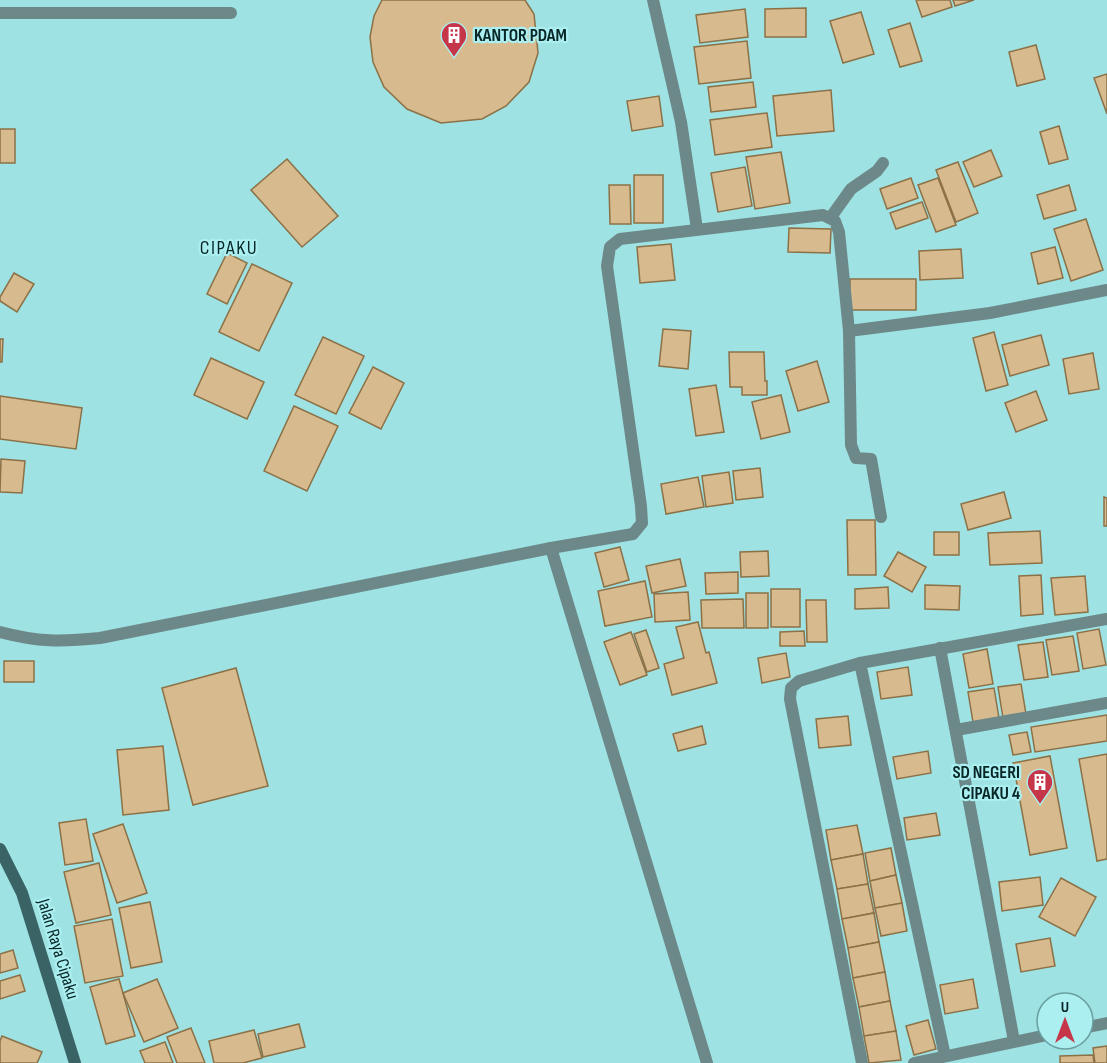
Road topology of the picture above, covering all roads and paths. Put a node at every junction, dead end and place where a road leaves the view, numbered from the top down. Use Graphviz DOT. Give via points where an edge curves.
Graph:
graph roads {
  1 [pos="653,0"];
  2 [pos="0,13"];
  3 [pos="231,13"];
  4 [pos="883,163"];
  5 [pos="831,217"];
  6 [pos="697,229"];
  7 [pos="1107,290"];
  8 [pos="849,331"];
  9 [pos="881,517"];
  10 [pos="551,548"];
  11 [pos="1107,619"];
  12 [pos="0,632"];
  13 [pos="940,648"];
  14 [pos="860,663"];
  15 [pos="1107,703"];
  16 [pos="956,730"];
  17 [pos="0,849"];
  18 [pos="1035,1037"];
  19 [pos="1014,1041"];
  20 [pos="945,1056"];
  21 [pos="75,1063"];
  22 [pos="707,1063"];
  23 [pos="862,1063"];
  24 [pos="914,1063"];
  1 -- 6 [label="street" via="681,122"];
  2 -- 3 [label="street"];
  4 -- 5 [label="street" via="850,189"];
  5 -- 6 [label="street"];
  5 -- 8 [label="street" via="839,232"];
  6 -- 10 [label="street" via="620,239 610,247 608,256 642,523 633,534"];
  7 -- 8 [label="street" via="990,313"];
  8 -- 9 [label="street" via="851,445 856,458 871,459"];
  10 -- 12 [label="street" via="100,638 61,642 29,640"];
  10 -- 22 [label="street"];
  11 -- 13 [label="street"];
  13 -- 14 [label="street"];
  13 -- 16 [label="street"];
  14 -- 20 [label="street"];
  14 -- 23 [label="street" via="799,681 791,688 790,699"];
  15 -- 16 [label="street"];
  16 -- 19 [label="street"];
  17 -- 21 [label="street, Jalan Raya Cipaku" via="22,893"];
  18 -- 19 [label="street"];
  19 -- 20 [label="street"];
  20 -- 24 [label="street"];
}
